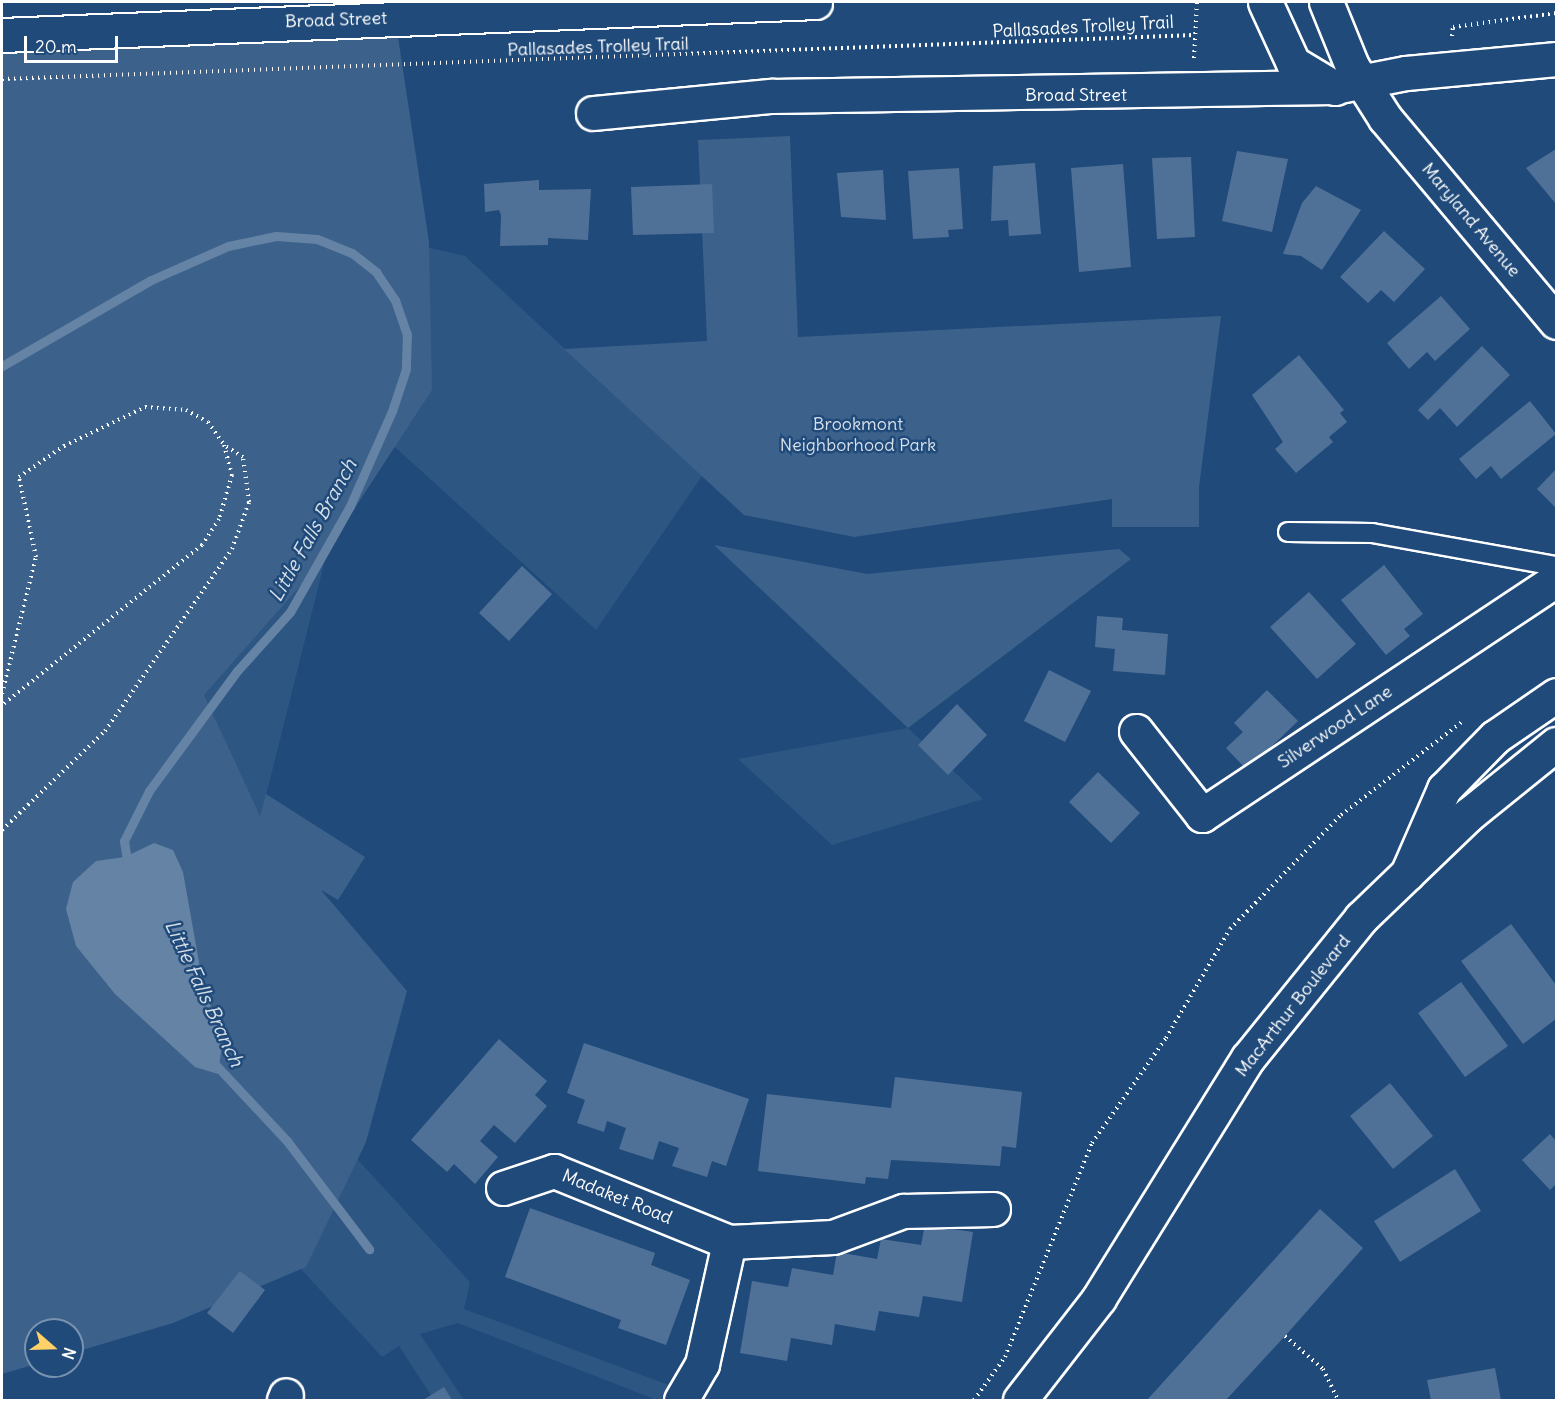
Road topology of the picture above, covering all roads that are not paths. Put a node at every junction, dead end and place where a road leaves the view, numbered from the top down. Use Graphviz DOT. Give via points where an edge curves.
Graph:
graph roads {
  1 [pos="815,2"];
  2 [pos="1265,2"];
  3 [pos="1326,2"];
  4 [pos="395,9"];
  5 [pos="2,34"];
  6 [pos="1557,59"];
  7 [pos="1348,84"];
  8 [pos="593,113"];
  9 [pos="1557,322"];
  10 [pos="1288,532"];
  11 [pos="1557,566"];
  12 [pos="1557,579"];
  13 [pos="1557,695"];
  14 [pos="1136,731"];
  15 [pos="1557,744"];
  16 [pos="1407,874"];
  17 [pos="503,1188"];
  18 [pos="993,1209"];
  19 [pos="729,1242"];
  20 [pos="681,1401"];
  21 [pos="1020,1401"];
  1 -- 4 [label="street, Broad Street"];
  2 -- 7 [label="street, Maryland Avenue" via="1293,63"];
  3 -- 7 [label="street"];
  4 -- 5 [label="street, Broad Street"];
  6 -- 7 [label="street, Broad Street"];
  7 -- 8 [label="street, Broad Street" via="1194,92 771,96"];
  7 -- 9 [label="street, Maryland Avenue" via="1385,118"];
  10 -- 11 [label="lane" via="1372,533"];
  12 -- 14 [label="street, Silverwood Lane" via="1202,815"];
  13 -- 16 [label="street" via="1496,737 1444,789"];
  15 -- 16 [label="street, MacArthur Boulevard" via="1468,815"];
  16 -- 21 [label="street, MacArthur Boulevard" via="1361,918 1248,1058 1099,1298"];
  17 -- 19 [label="street, Madaket Road" via="554,1172"];
  18 -- 19 [label="street, Madaket Road" via="903,1211 833,1237"];
  19 -- 20 [label="street" via="702,1364"];
}
